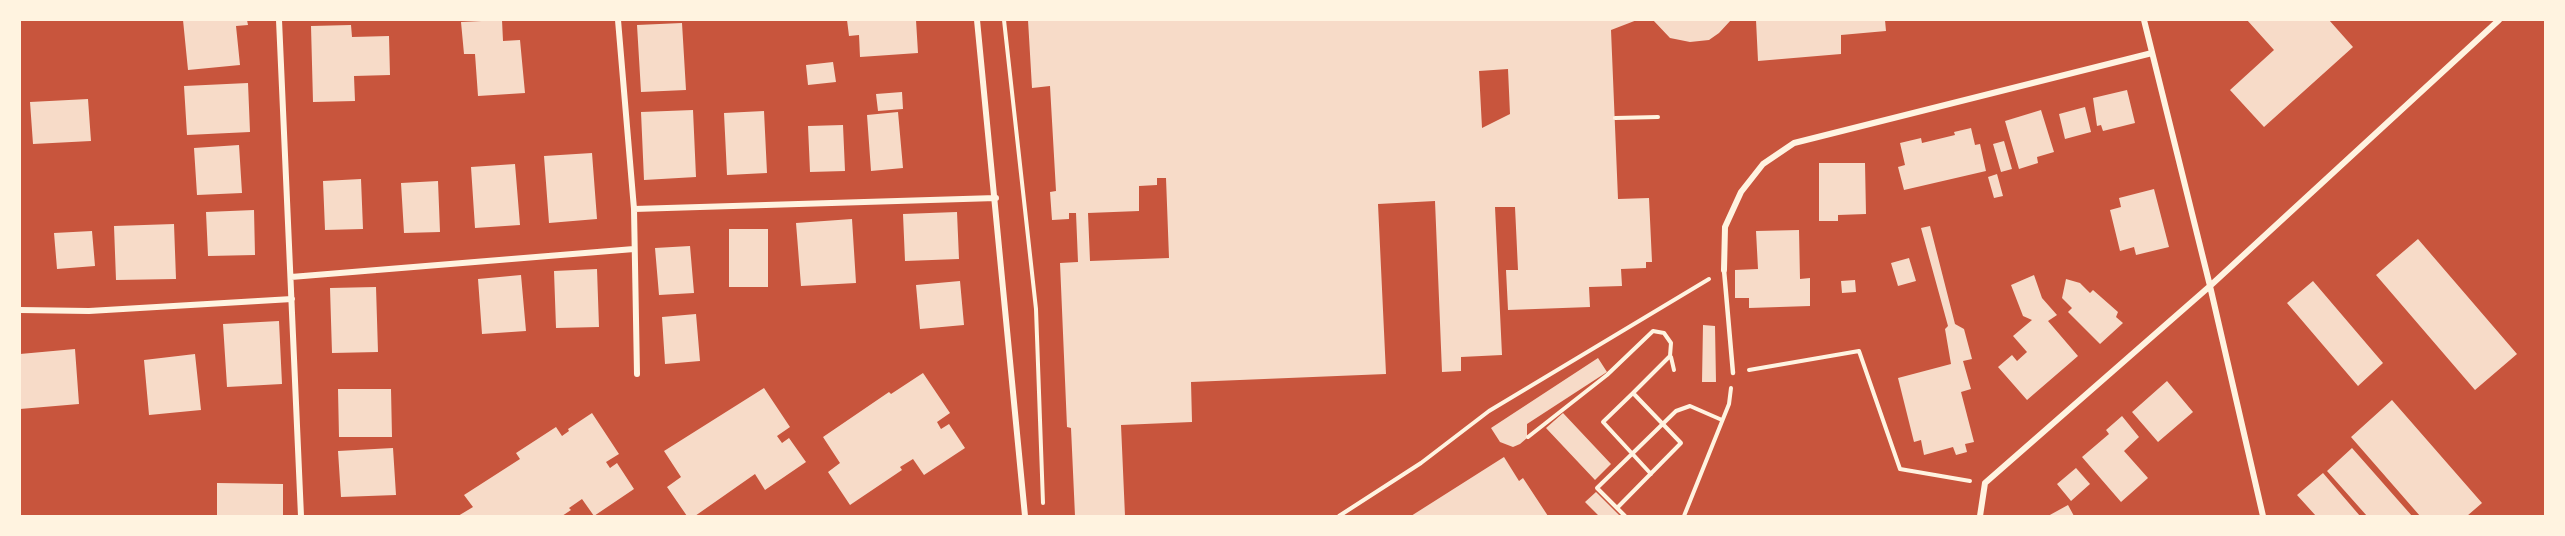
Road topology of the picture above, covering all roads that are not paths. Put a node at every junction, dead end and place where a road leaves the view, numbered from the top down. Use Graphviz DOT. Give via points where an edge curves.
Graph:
graph roads {
  1 [pos="279,20"];
  2 [pos="618,20"];
  3 [pos="977,20"];
  4 [pos="2144,20"];
  5 [pos="2499,20"];
  6 [pos="2152,53"];
  7 [pos="996,198"];
  8 [pos="634,209"];
  9 [pos="634,249"];
  10 [pos="1724,270"];
  11 [pos="291,277"];
  12 [pos="2210,286"];
  13 [pos="292,299"];
  14 [pos="20,310"];
  15 [pos="1733,373"];
  16 [pos="637,374"];
  17 [pos="301,516"];
  18 [pos="1025,516"];
  19 [pos="1980,516"];
  20 [pos="2263,516"];
  1 -- 11 [label="street"];
  2 -- 8 [label="street"];
  3 -- 7 [label="street"];
  4 -- 6 [label="street"];
  5 -- 12 [label="street"];
  6 -- 10 [label="street" via="1794,143 1763,164 1741,192 1725,227"];
  6 -- 12 [label="street"];
  7 -- 8 [label="street"];
  7 -- 18 [label="street"];
  8 -- 9 [label="street"];
  9 -- 11 [label="street"];
  9 -- 16 [label="street"];
  10 -- 15 [label="lane"];
  11 -- 13 [label="street"];
  12 -- 19 [label="street" via="1985,483"];
  12 -- 20 [label="street"];
  13 -- 14 [label="street" via="89,311"];
  13 -- 17 [label="street"];
}
